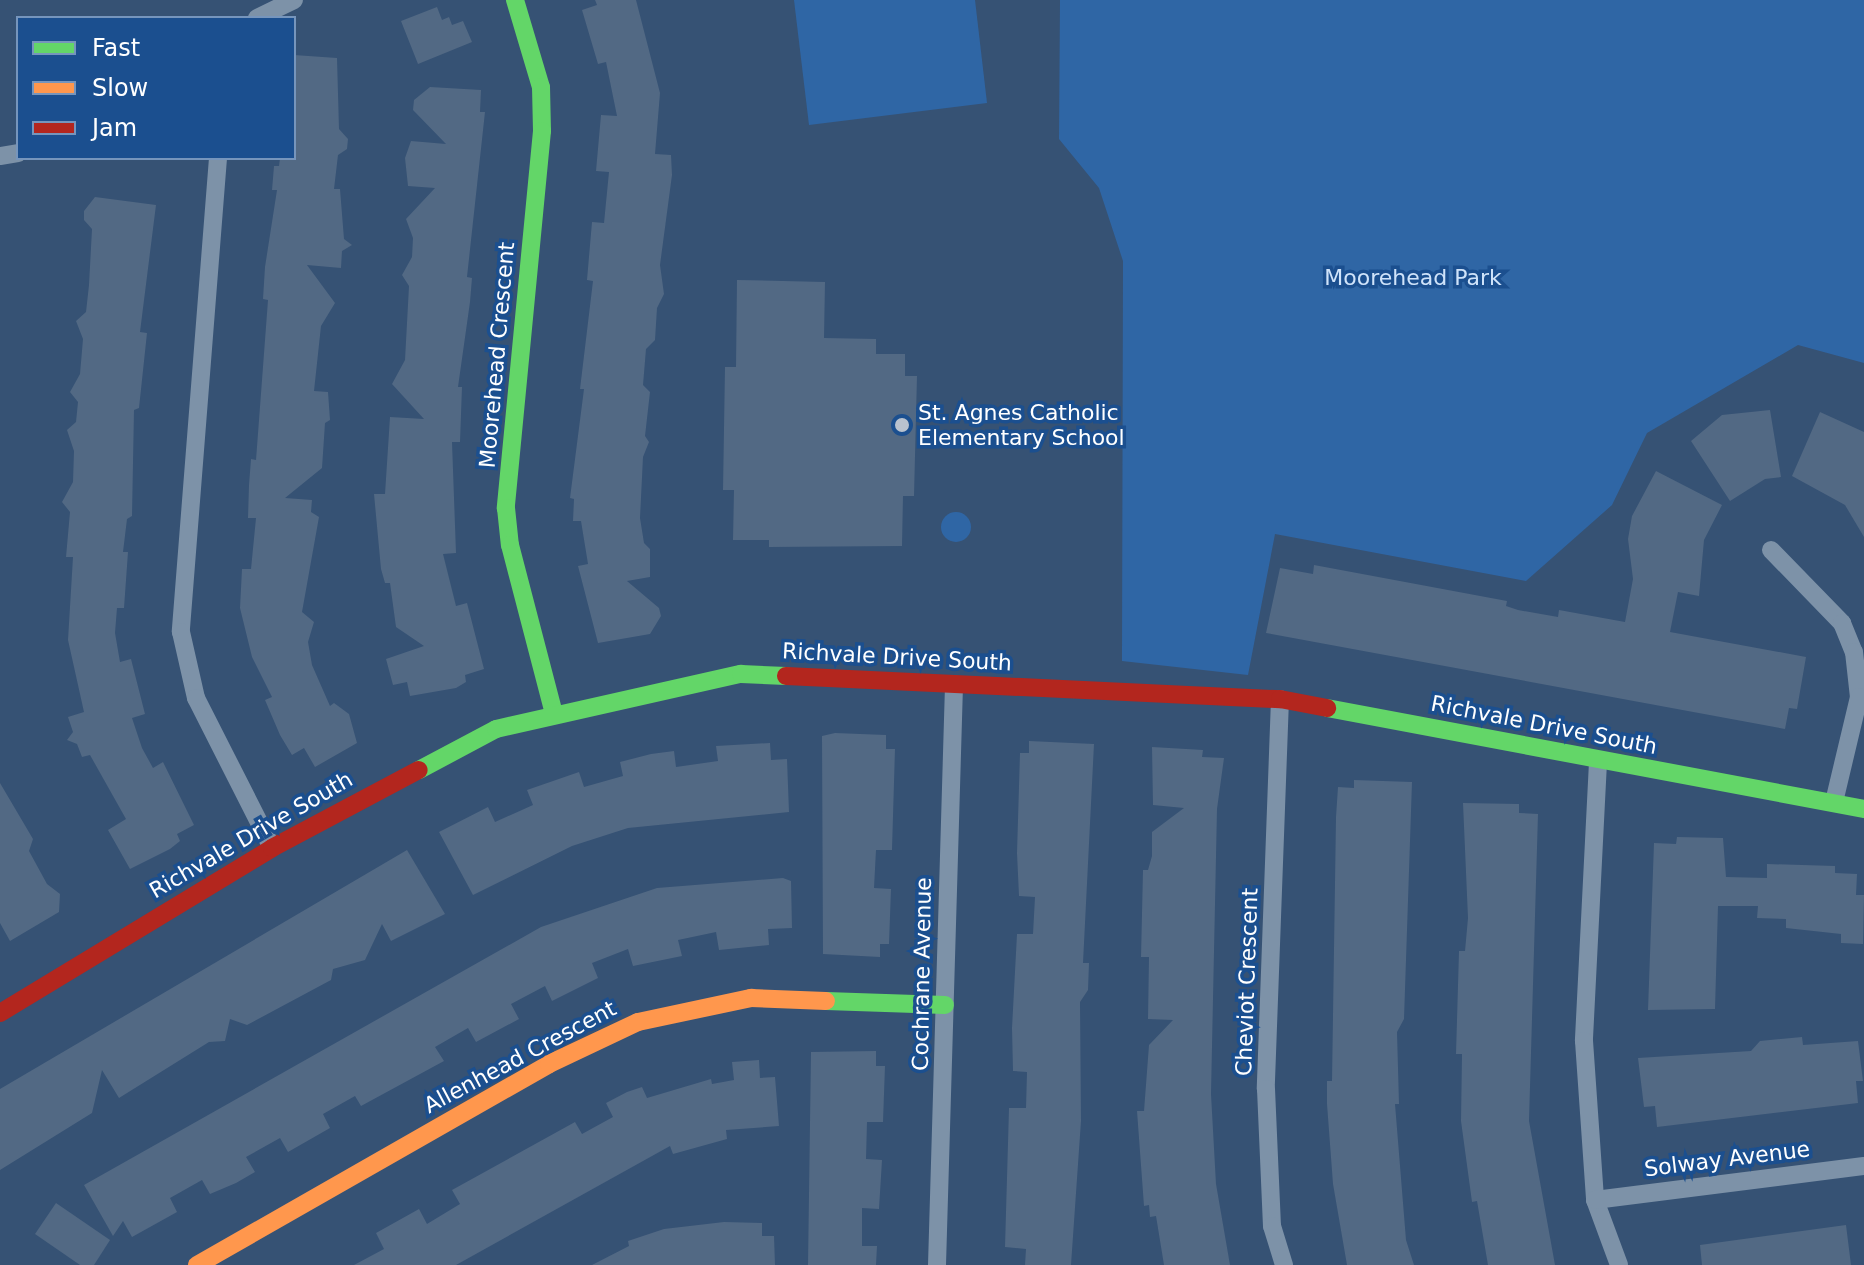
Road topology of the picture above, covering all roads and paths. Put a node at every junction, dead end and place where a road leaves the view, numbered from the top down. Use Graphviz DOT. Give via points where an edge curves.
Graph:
graph roads {
  1 [pos="294,0"];
  2 [pos="515,0"];
  3 [pos="261,16"];
  4 [pos="218,160"];
  5 [pos="1771,550"];
  6 [pos="954,684"];
  7 [pos="1280,699"];
  8 [pos="554,714"];
  9 [pos="1598,762"];
  10 [pos="1834,802"];
  11 [pos="1864,809"];
  12 [pos="272,848"];
  13 [pos="945,1005"];
  14 [pos="0,1013"];
  15 [pos="1864,1166"];
  16 [pos="1595,1200"];
  17 [pos="197,1265"];
  18 [pos="937,1265"];
  19 [pos="1284,1265"];
  20 [pos="1619,1265"];
  1 -- 3 [label="street"];
  2 -- 8 [label="street, Moorehead Crescent" via="541,87 542,131 506,508 510,545"];
  4 -- 12 [label="street" via="181,632 196,698"];
  5 -- 10 [label="street" via="1842,623 1854,652 1859,697"];
  6 -- 7 [label="street, Richvale Drive South"];
  6 -- 8 [label="street, Richvale Drive South" via="741,674"];
  6 -- 13 [label="street, Cochrane Avenue"];
  7 -- 9 [label="street, Richvale Drive South"];
  7 -- 19 [label="street, Cheviot Crescent" via="1266,1089 1272,1226"];
  8 -- 12 [label="street, Richvale Drive South" via="496,729"];
  9 -- 10 [label="street, Richvale Drive South"];
  9 -- 16 [label="street" via="1584,1041"];
  10 -- 11 [label="street, Richvale Drive South"];
  12 -- 14 [label="street, Richvale Drive South"];
  13 -- 17 [label="street, Allenhead Crescent" via="751,998 638,1022 549,1064"];
  13 -- 18 [label="street, Cochrane Avenue"];
  15 -- 16 [label="street, Solway Avenue"];
  16 -- 20 [label="street"];
}
